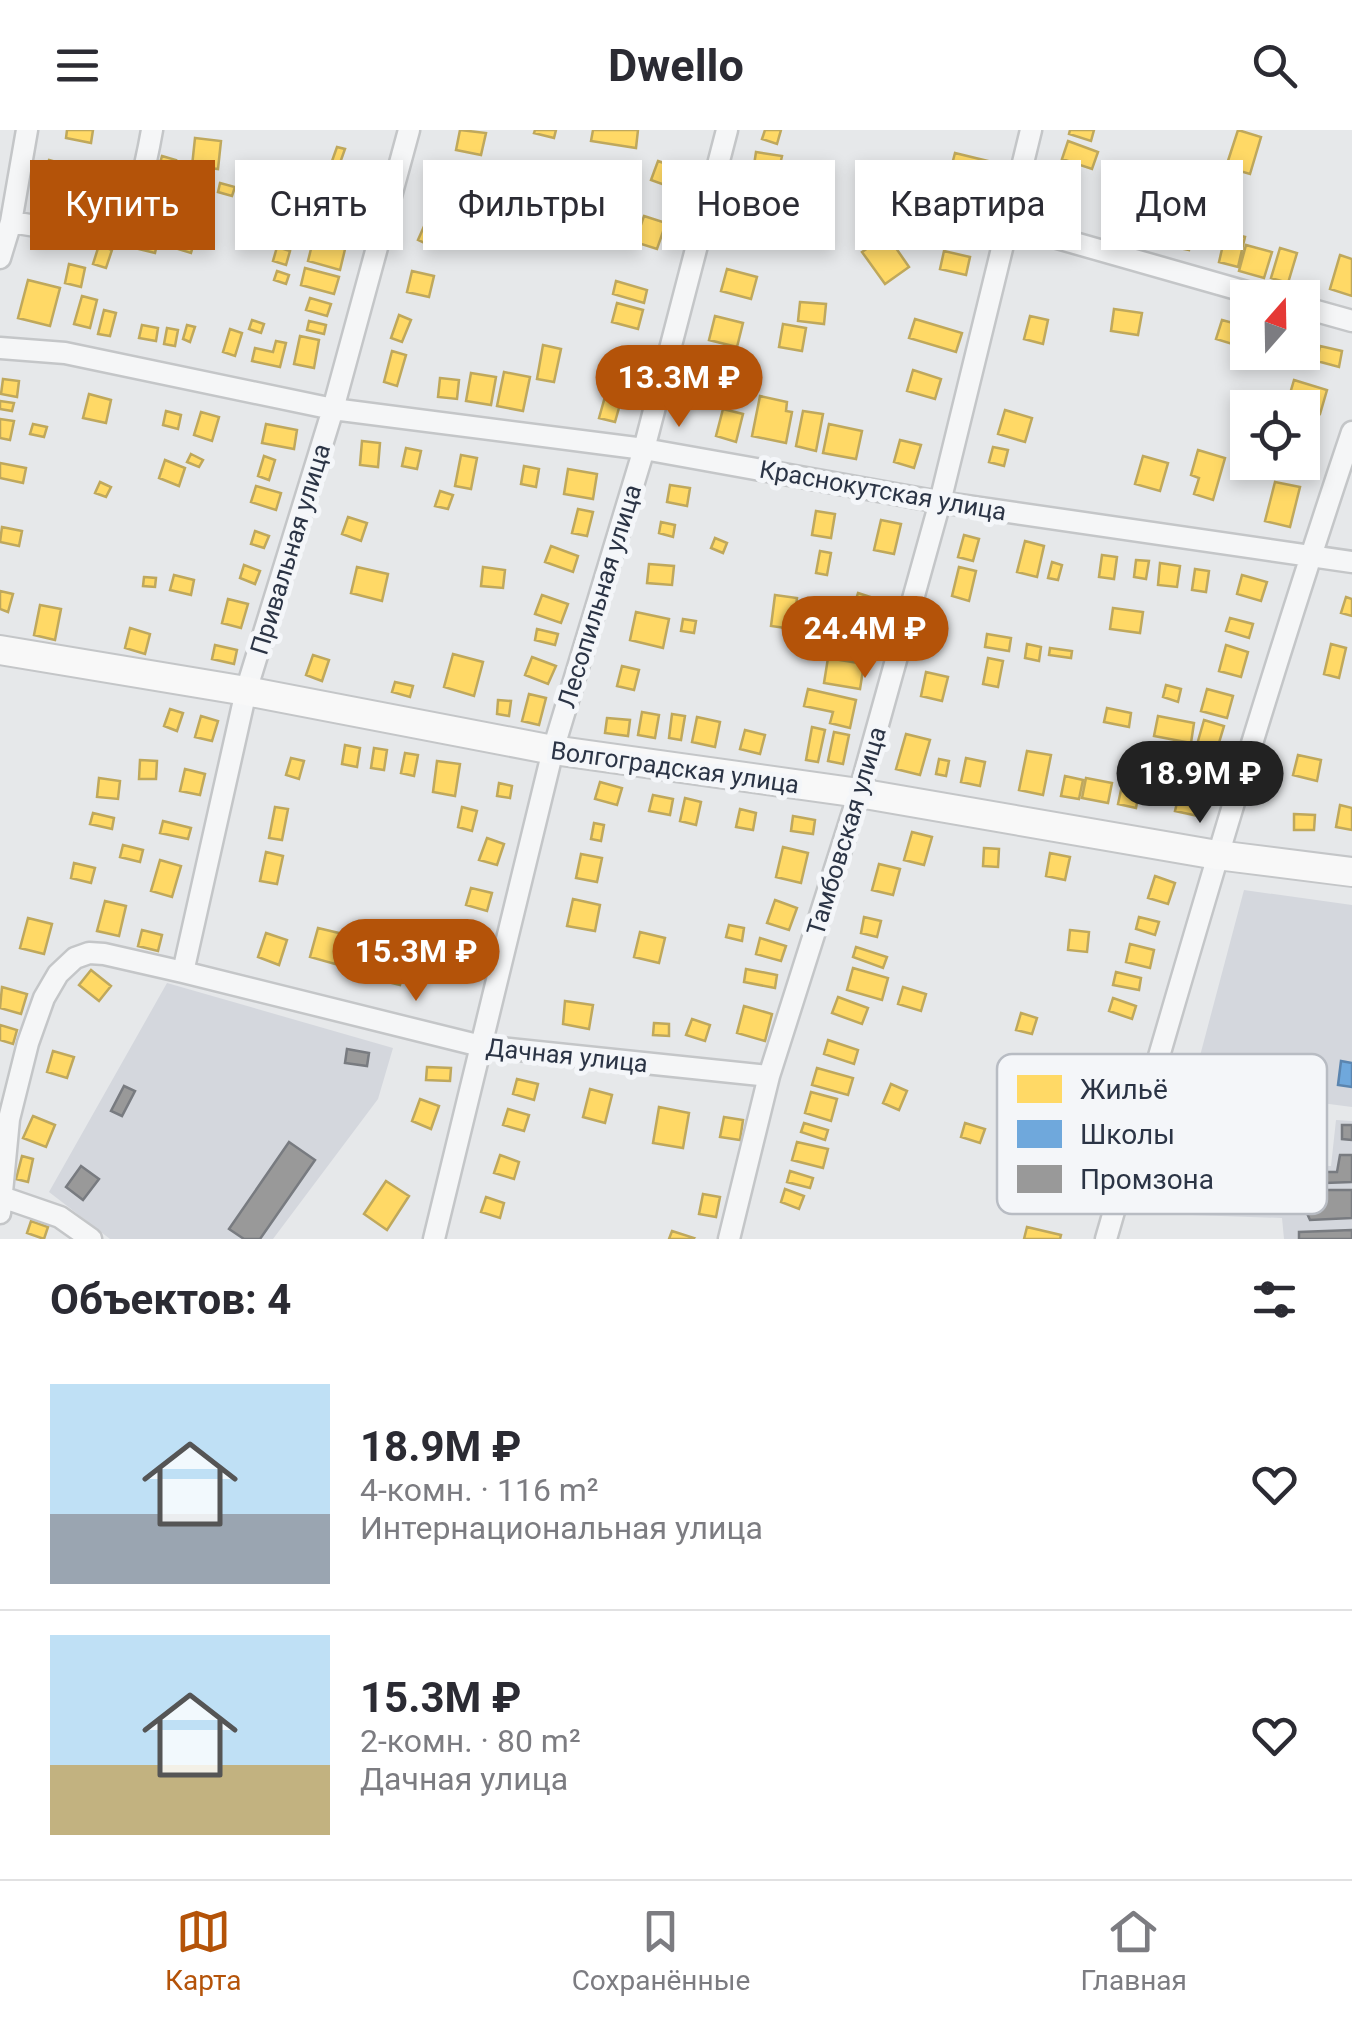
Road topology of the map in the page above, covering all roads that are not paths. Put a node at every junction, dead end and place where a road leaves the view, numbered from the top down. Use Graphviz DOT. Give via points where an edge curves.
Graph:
graph roads {
  1 [pos="27,130"];
  2 [pos="152,130"];
  3 [pos="409,130"];
  4 [pos="727,130"];
  5 [pos="1031,130"];
  6 [pos="1024,160"];
  7 [pos="11,222"];
  8 [pos="1081,245"];
  9 [pos="1002,250"];
  10 [pos="0,258"];
  11 [pos="1230,287"];
  12 [pos="1320,312"];
  13 [pos="1352,321"];
  14 [pos="0,348"];
  15 [pos="332,409"];
  16 [pos="1352,432"];
  17 [pos="644,449"];
  18 [pos="940,502"];
  19 [pos="1310,555"];
  20 [pos="1352,562"];
  21 [pos="0,650"];
  22 [pos="246,690"];
  23 [pos="553,750"];
  24 [pos="859,793"];
  25 [pos="1217,854"];
  26 [pos="1352,872"];
  27 [pos="183,972"];
  28 [pos="482,1046"];
  29 [pos="1159,1054"];
  30 [pos="769,1076"];
  31 [pos="1,1205"];
  32 [pos="1113,1214"];
  33 [pos="91,1239"];
  34 [pos="434,1239"];
  35 [pos="729,1239"];
  36 [pos="1106,1239"];
  1 -- 7 [label="street"];
  2 -- 7 [label="street" via="121,234"];
  3 -- 15 [label="street, Привальная улица"];
  4 -- 17 [label="street, Лесопильная улица"];
  5 -- 6 [label="street, Тамбовская улица"];
  7 -- 10 [label="street"];
  8 -- 11 [label="street"];
  9 -- 18 [label="street, Тамбовская улица"];
  12 -- 13 [label="street"];
  14 -- 15 [label="street, Краснокутская улица" via="65,353"];
  15 -- 17 [label="street, Краснокутская улица"];
  15 -- 22 [label="street, Привальная улица"];
  16 -- 19 [label="street"];
  17 -- 18 [label="street, Краснокутская улица"];
  17 -- 23 [label="street, Лесопильная улица"];
  18 -- 19 [label="street, Краснокутская улица"];
  18 -- 24 [label="street, Тамбовская улица"];
  19 -- 20 [label="street, Краснокутская улица"];
  19 -- 25 [label="street"];
  21 -- 22 [label="street, Волгоградская улица"];
  22 -- 23 [label="street, Волгоградская улица"];
  22 -- 27 [label="street, Привальная улица"];
  23 -- 24 [label="street, Волгоградская улица"];
  23 -- 28 [label="street, Лесопильная улица"];
  24 -- 25 [label="street, Волгоградская улица"];
  24 -- 30 [label="street, Тамбовская улица"];
  25 -- 26 [label="street, Волгоградская улица"];
  25 -- 29 [label="street"];
  27 -- 28 [label="street, Дачная улица"];
  27 -- 31 [label="street, Дачная улица" via="89,953 58,974 28,1042 9,1119"];
  28 -- 30 [label="street, Дачная улица"];
  28 -- 34 [label="street, Лесопильная улица"];
  30 -- 35 [label="street, Тамбовская улица"];
  31 -- 33 [label="street" via="60,1216"];
  32 -- 36 [label="street"];
}
